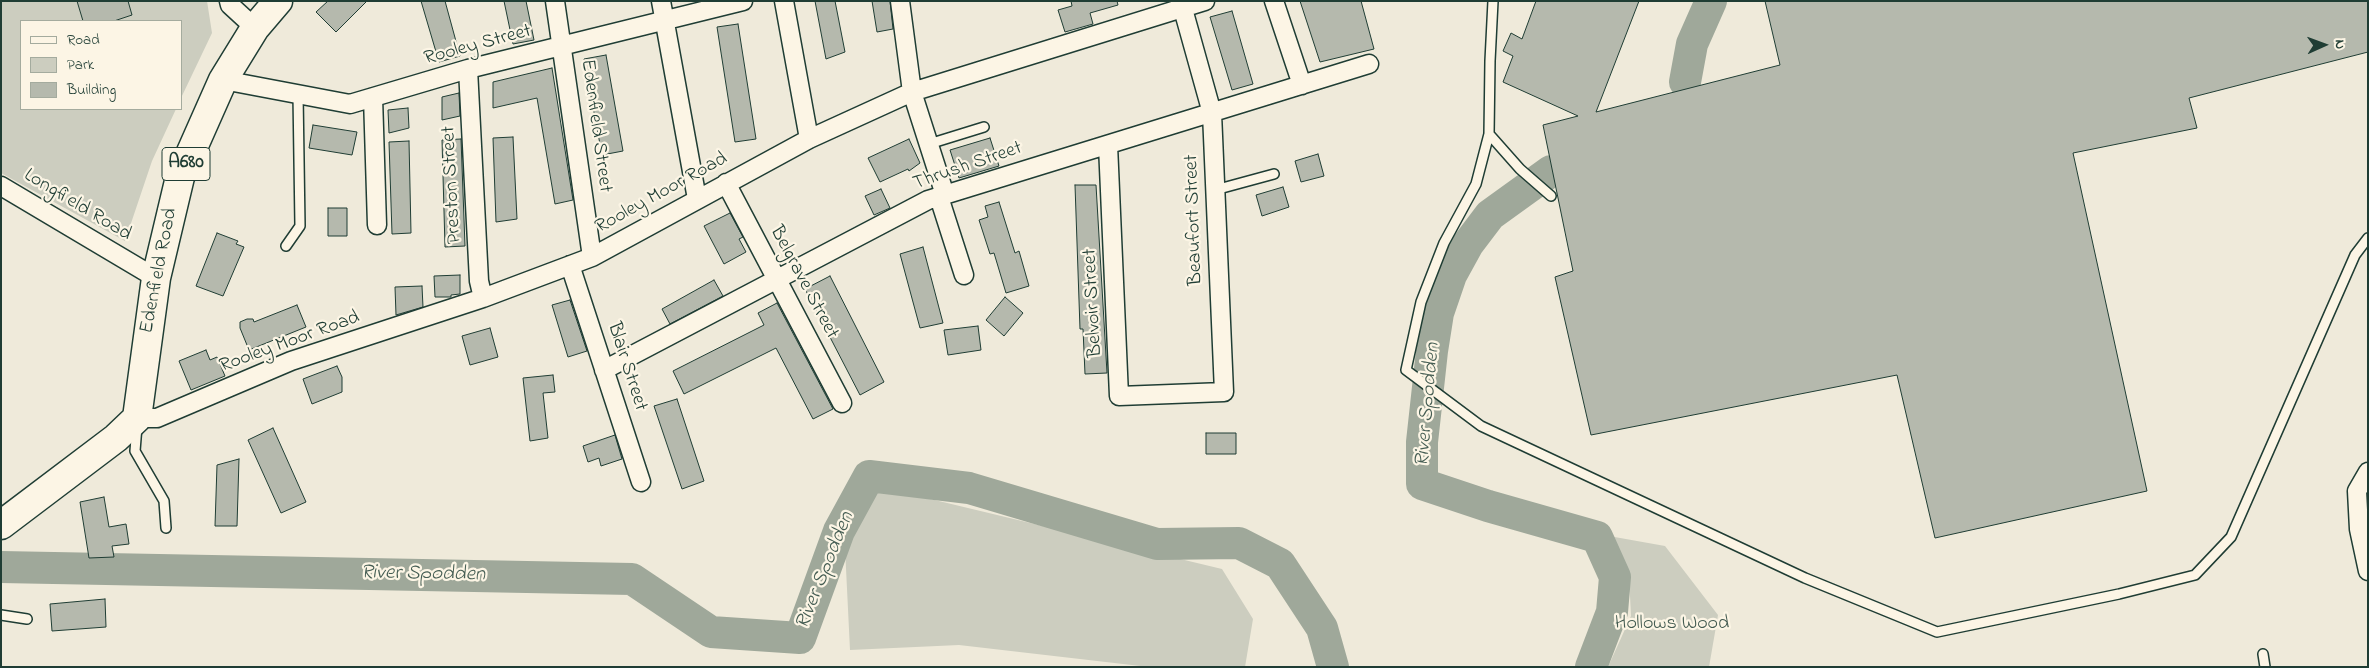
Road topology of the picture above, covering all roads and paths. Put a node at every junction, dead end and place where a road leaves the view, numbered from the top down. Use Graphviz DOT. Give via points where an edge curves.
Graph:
graph roads {
  1 [pos="229,1"];
  2 [pos="278,1"];
  3 [pos="555,1"];
  4 [pos="661,1"];
  5 [pos="743,1"];
  6 [pos="784,1"];
  7 [pos="900,1"];
  8 [pos="1205,1"];
  9 [pos="1274,1"];
  10 [pos="1493,1"];
  11 [pos="1183,9"];
  12 [pos="665,20"];
  13 [pos="255,28"];
  14 [pos="563,46"];
  15 [pos="1369,64"];
  16 [pos="468,69"];
  17 [pos="223,80"];
  18 [pos="1302,85"];
  19 [pos="912,92"];
  20 [pos="298,94"];
  21 [pos="373,97"];
  22 [pos="1212,113"];
  23 [pos="984,127"];
  24 [pos="1489,134"];
  25 [pos="809,139"];
  26 [pos="929,144"];
  27 [pos="1108,145"];
  28 [pos="1274,174"];
  29 [pos="726,183"];
  30 [pos="1,186"];
  31 [pos="1215,190"];
  32 [pos="942,196"];
  33 [pos="1551,196"];
  34 [pos="697,199"];
  35 [pos="376,225"];
  36 [pos="2368,238"];
  37 [pos="286,246"];
  38 [pos="592,257"];
  39 [pos="570,265"];
  40 [pos="964,275"];
  41 [pos="156,278"];
  42 [pos="777,280"];
  43 [pos="483,298"];
  44 [pos="604,370"];
  45 [pos="1183,394"];
  46 [pos="842,403"];
  47 [pos="137,418"];
  48 [pos="2368,472"];
  49 [pos="641,482"];
  50 [pos="1,525"];
  51 [pos="166,528"];
  52 [pos="2368,571"];
  53 [pos="1,615"];
  54 [pos="27,619"];
  55 [pos="2262,654"];
  56 [pos="2265,667"];
  1 -- 13 [label="street"];
  2 -- 13 [label="main road, Edenfield Road / A680"];
  3 -- 14 [label="street, Edenfield Street"];
  4 -- 12 [label="street"];
  5 -- 12 [label="street, Rooley Street"];
  6 -- 25 [label="street"];
  7 -- 19 [label="street"];
  8 -- 11 [label="street, Rooley Moor Road"];
  9 -- 18 [label="street"];
  10 -- 24 [label="lane"];
  11 -- 19 [label="street, Rooley Moor Road"];
  11 -- 22 [label="street, Beaufort Street"];
  12 -- 14 [label="street, Rooley Street"];
  12 -- 34 [label="street"];
  13 -- 17 [label="main road, Edenfield Road / A680"];
  14 -- 16 [label="street, Rooley Street"];
  14 -- 38 [label="street, Edenfield Street"];
  15 -- 18 [label="street, Thrush Street"];
  16 -- 21 [label="street, Rooley Street"];
  16 -- 43 [label="street, Preston Street" via="479,281"];
  17 -- 20 [label="street, Rooley Street"];
  17 -- 41 [label="main road, Edenfield Road / A680" via="180,177"];
  18 -- 22 [label="street, Thrush Street"];
  19 -- 25 [label="street, Rooley Moor Road"];
  19 -- 26 [label="street"];
  20 -- 21 [label="street, Rooley Street" via="350,104"];
  20 -- 37 [label="lane" via="300,226"];
  21 -- 35 [label="street"];
  22 -- 27 [label="street, Thrush Street"];
  22 -- 31 [label="street, Beaufort Street"];
  23 -- 26 [label="lane"];
  24 -- 33 [label="lane" via="1520,169"];
  24 -- 36 [label="lane" via="1476,184 1444,243 1421,302 1406,370 1490,431 1805,578 1937,632 2194,575 2231,537 2355,255"];
  25 -- 29 [label="street, Rooley Moor Road"];
  26 -- 32 [label="street"];
  27 -- 32 [label="street, Thrush Street"];
  27 -- 45 [label="street, Belvoir Street" via="1119,396"];
  28 -- 31 [label="lane"];
  29 -- 34 [label="street, Rooley Moor Road"];
  29 -- 42 [label="street, Belgrave Street"];
  30 -- 41 [label="street, Longfield Road"];
  31 -- 45 [label="street, Beaufort Street" via="1224,392"];
  32 -- 40 [label="street"];
  32 -- 42 [label="street, Thrush Street" via="928,200"];
  34 -- 38 [label="street, Rooley Moor Road"];
  38 -- 39 [label="street, Rooley Moor Road"];
  39 -- 43 [label="street, Rooley Moor Road"];
  39 -- 44 [label="street, Blair Street"];
  41 -- 47 [label="main road, Edenfield Road / A680"];
  42 -- 44 [label="street, Thrush Street"];
  42 -- 46 [label="street, Belgrave Street"];
  43 -- 47 [label="street, Rooley Moor Road" via="291,361 157,418"];
  44 -- 49 [label="street, Blair Street"];
  47 -- 50 [label="main road" via="116,438"];
  47 -- 51 [label="lane" via="135,450 164,501"];
  48 -- 52 [label="street" via="2357,490 2359,530"];
  53 -- 54 [label="lane"];
  55 -- 56 [label="lane"];
}
